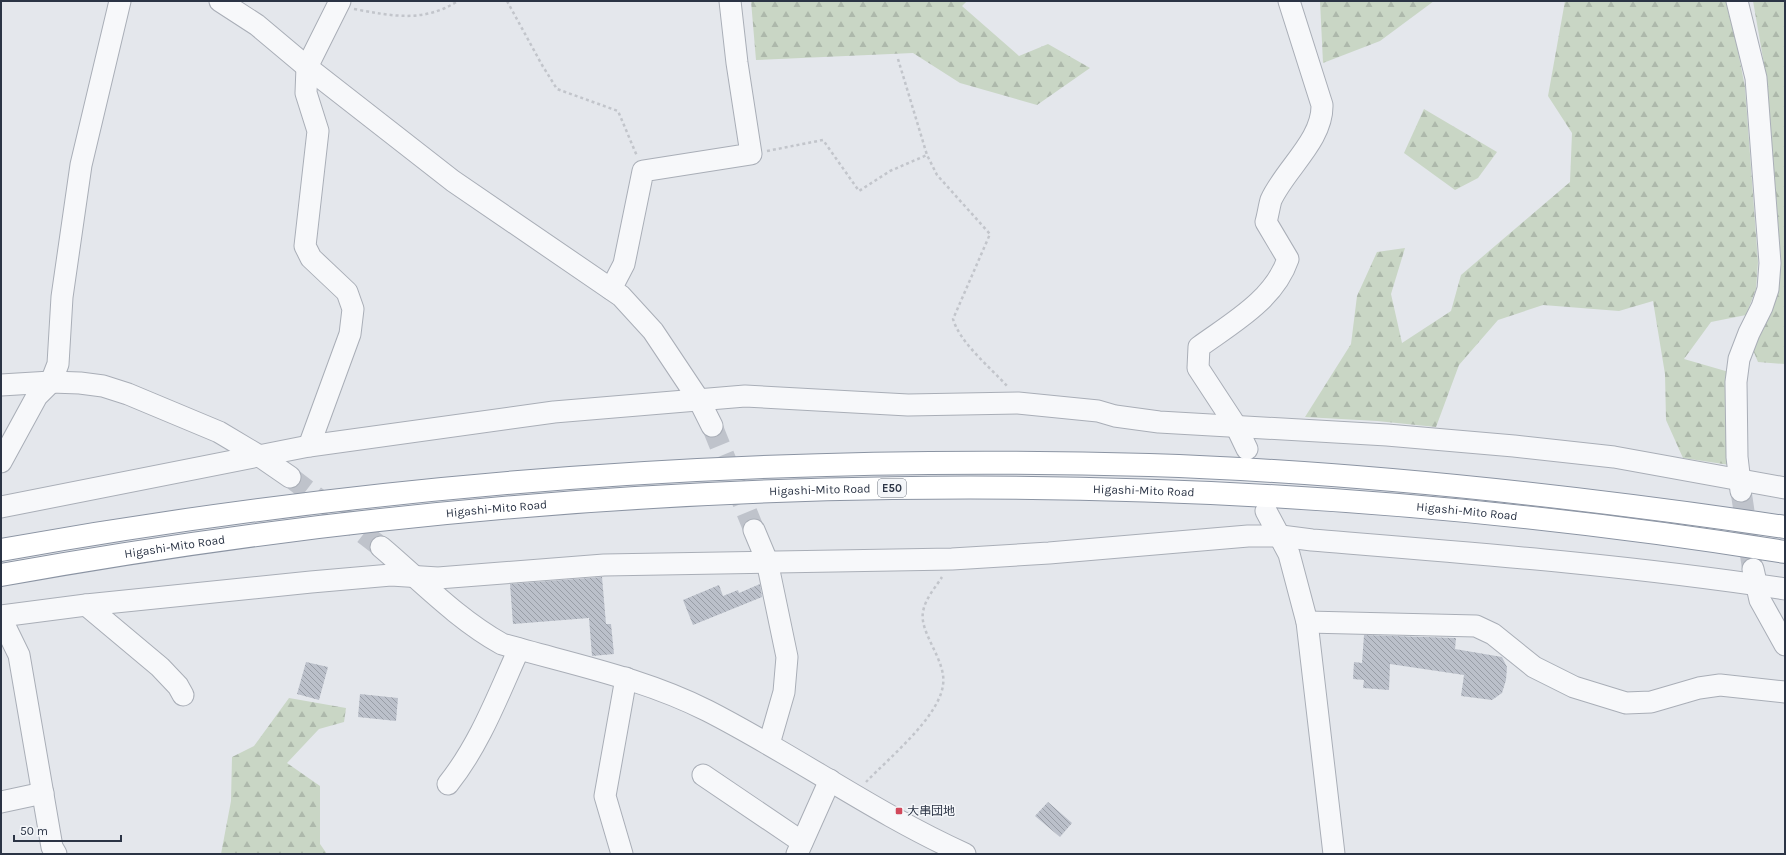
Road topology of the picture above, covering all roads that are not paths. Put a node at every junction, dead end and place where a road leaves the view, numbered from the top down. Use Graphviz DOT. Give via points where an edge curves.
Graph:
graph roads {
  1 [pos="120,1"];
  2 [pos="220,1"];
  3 [pos="730,1"];
  4 [pos="1289,1"];
  5 [pos="1737,1"];
  6 [pos="339,4"];
  7 [pos="306,66"];
  8 [pos="611,289"];
  9 [pos="51,382"];
  10 [pos="1,385"];
  11 [pos="699,400"];
  12 [pos="712,426"];
  13 [pos="1236,426"];
  14 [pos="310,446"];
  15 [pos="1246,449"];
  16 [pos="261,457"];
  17 [pos="1,462"];
  18 [pos="290,477"];
  19 [pos="1740,485"];
  20 [pos="1785,488"];
  21 [pos="1,507"];
  22 [pos="1266,511"];
  23 [pos="1785,527"];
  24 [pos="754,530"];
  25 [pos="1281,536"];
  26 [pos="381,547"];
  27 [pos="1,550"];
  28 [pos="1785,552"];
  29 [pos="767,561"];
  30 [pos="1,575"];
  31 [pos="416,577"];
  32 [pos="1754,577"];
  33 [pos="1785,589"];
  34 [pos="86,605"];
  35 [pos="1,617"];
  36 [pos="1307,622"];
  37 [pos="1785,645"];
  38 [pos="519,649"];
  39 [pos="626,678"];
  40 [pos="1785,692"];
  41 [pos="183,695"];
  42 [pos="769,744"];
  43 [pos="703,775"];
  44 [pos="830,780"];
  45 [pos="448,784"];
  46 [pos="42,793"];
  47 [pos="1,802"];
  48 [pos="799,851"];
  49 [pos="48,852"];
  50 [pos="622,854"];
  51 [pos="965,854"];
  52 [pos="1334,854"];
  1 -- 9 [label="street" via="81,165 62,297 58,364"];
  2 -- 7 [label="street" via="258,24"];
  3 -- 8 [label="street" via="751,154 643,172 624,264"];
  4 -- 13 [label="street" via="1322,105 1323,116 1271,201 1266,222 1288,259 1283,276 1260,302 1199,347 1198,368"];
  5 -- 19 [label="street" via="1756,78 1770,264 1768,289 1739,360 1736,382"];
  6 -- 7 [label="street"];
  7 -- 8 [label="street" via="453,181"];
  7 -- 14 [label="street" via="306,93 318,131 305,246 311,258 347,292 353,309 350,334"];
  8 -- 11 [label="street" via="621,296 653,331"];
  9 -- 10 [label="street"];
  9 -- 16 [label="street" via="103,386 128,394 219,432"];
  9 -- 17 [label="street" via="37,396"];
  11 -- 12 [label="street"];
  11 -- 13 [label="street" via="745,396 908,405 1018,404 1098,411 1159,422"];
  11 -- 14 [label="street" via="554,412"];
  13 -- 15 [label="street"];
  13 -- 19 [label="street" via="1387,435 1614,457"];
  14 -- 16 [label="street"];
  16 -- 18 [label="street"];
  16 -- 21 [label="street"];
  19 -- 20 [label="street"];
  22 -- 25 [label="street"];
  23 -- 27 [label="highway, Higashi-Mito Road / E50" via="1593,500 1284,472 1151,466 900,463 725,468 578,477 433,490 107,531"];
  24 -- 29 [label="street"];
  25 -- 29 [label="street" via="1248,536 952,559"];
  25 -- 32 [label="street" via="1520,557 1695,576"];
  25 -- 36 [label="street" via="1289,554"];
  26 -- 31 [label="street"];
  28 -- 30 [label="highway, Higashi-Mito Road / E50" via="1584,524 1454,510 1292,498 1138,490 901,488 727,493 435,514 272,533"];
  29 -- 31 [label="street" via="604,565 438,578"];
  29 -- 42 [label="street" via="787,657 784,692"];
  31 -- 34 [label="street" via="391,575"];
  31 -- 38 [label="street" via="487,636"];
  32 -- 33 [label="street"];
  32 -- 37 [label="street" via="1767,615"];
  34 -- 35 [label="street"];
  34 -- 41 [label="street" via="160,667"];
  35 -- 46 [label="street" via="19,655"];
  36 -- 40 [label="street" via="1476,626 1493,634 1534,667 1574,686 1626,703 1651,702 1699,688 1720,686"];
  36 -- 52 [label="street"];
  38 -- 39 [label="street"];
  38 -- 45 [label="street" via="478,740 465,763"];
  39 -- 42 [label="street" via="679,698"];
  39 -- 50 [label="street" via="605,796"];
  42 -- 44 [label="street"];
  43 -- 48 [label="street"];
  44 -- 48 [label="street"];
  44 -- 51 [label="street" via="934,840"];
  46 -- 47 [label="street"];
  46 -- 49 [label="street"];
}
